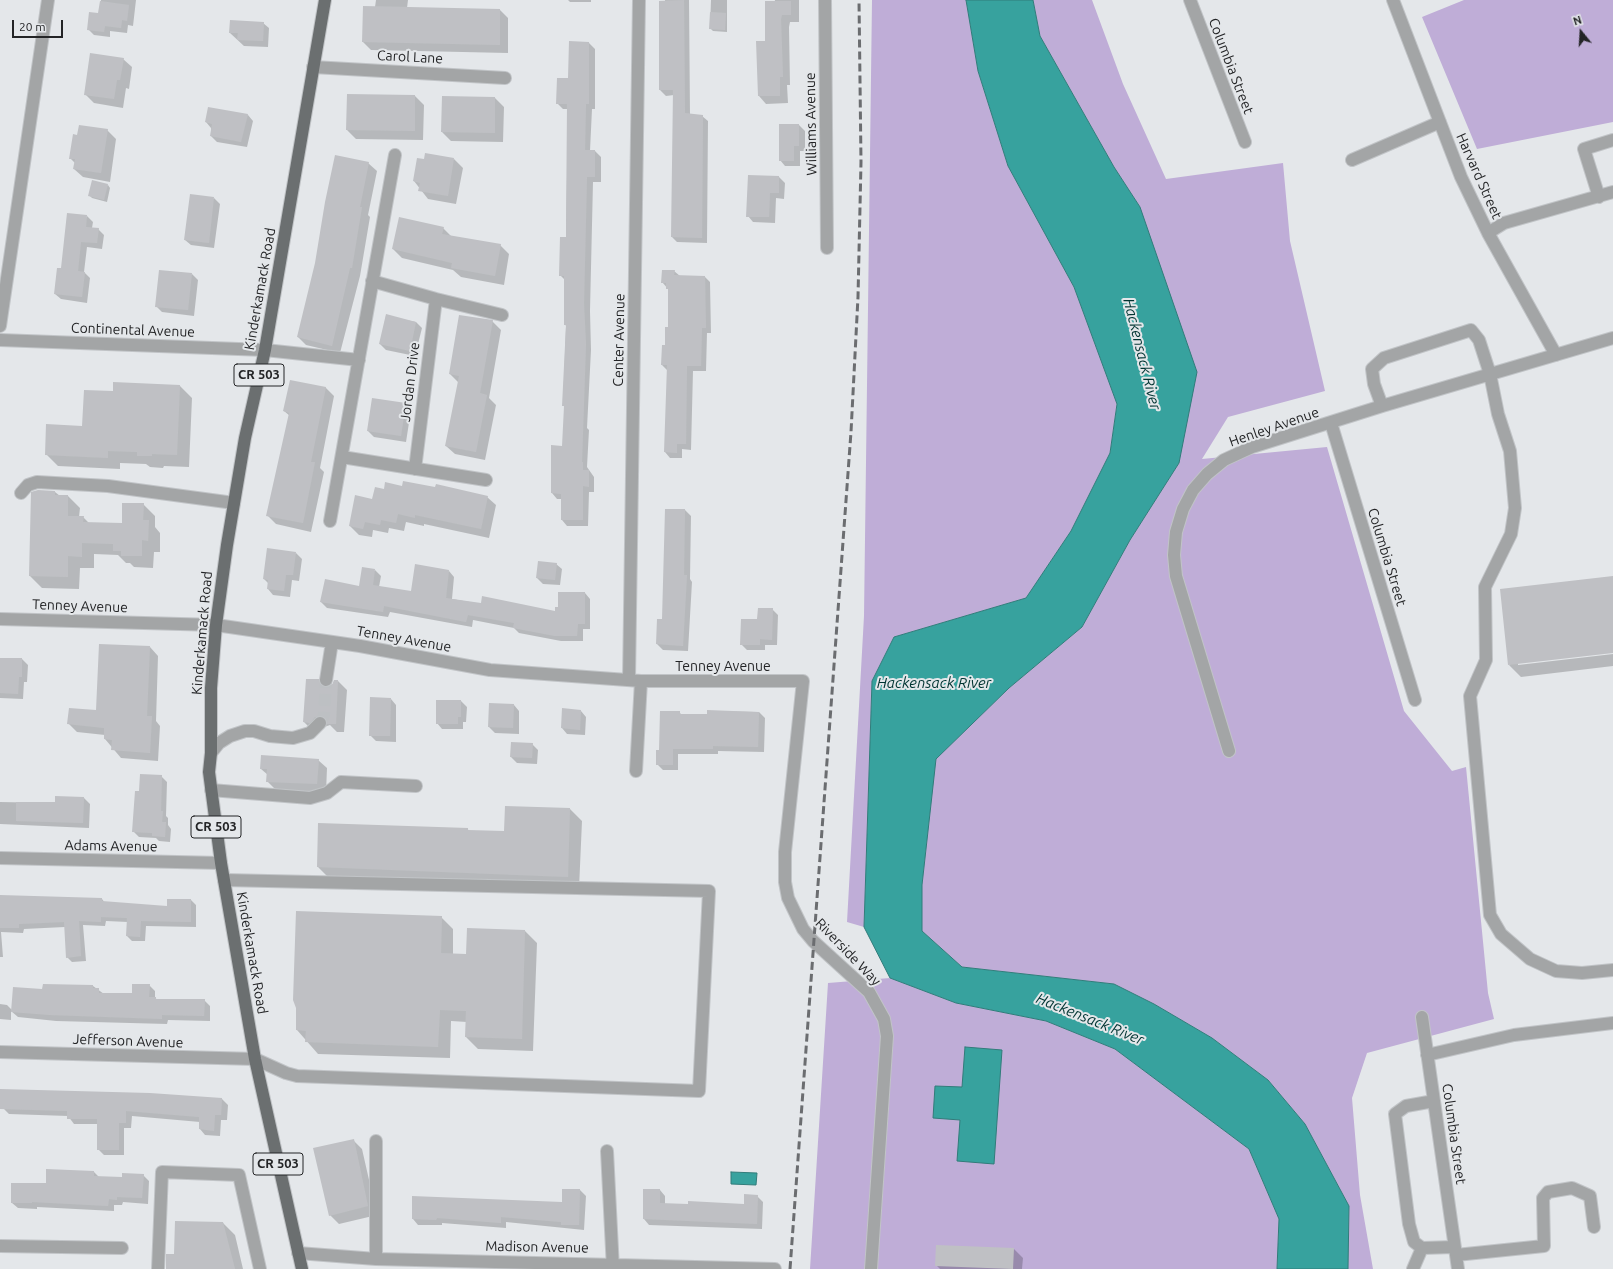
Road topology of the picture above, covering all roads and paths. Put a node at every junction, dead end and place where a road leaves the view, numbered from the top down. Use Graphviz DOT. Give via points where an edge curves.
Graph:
graph roads {
  1 [pos="48,0"];
  2 [pos="325,0"];
  3 [pos="639,0"];
  4 [pos="825,0"];
  5 [pos="1190,0"];
  6 [pos="1394,0"];
  7 [pos="313,66"];
  8 [pos="505,78"];
  9 [pos="1440,122"];
  10 [pos="1613,140"];
  11 [pos="1245,142"];
  12 [pos="394,155"];
  13 [pos="1352,160"];
  14 [pos="1613,192"];
  15 [pos="1598,197"];
  16 [pos="1488,233"];
  17 [pos="827,248"];
  18 [pos="372,281"];
  19 [pos="436,299"];
  20 [pos="502,314"];
  21 [pos="0,326"];
  22 [pos="1613,338"];
  23 [pos="0,340"];
  24 [pos="265,350"];
  25 [pos="1556,355"];
  26 [pos="359,360"];
  27 [pos="1490,374"];
  28 [pos="1382,406"];
  29 [pos="1331,423"];
  30 [pos="342,457"];
  31 [pos="414,469"];
  32 [pos="486,480"];
  33 [pos="21,494"];
  34 [pos="234,503"];
  35 [pos="330,521"];
  36 [pos="0,619"];
  37 [pos="216,625"];
  38 [pos="332,642"];
  39 [pos="326,680"];
  40 [pos="635,680"];
  41 [pos="803,681"];
  42 [pos="1415,700"];
  43 [pos="320,723"];
  44 [pos="1229,752"];
  45 [pos="212,753"];
  46 [pos="636,771"];
  47 [pos="416,786"];
  48 [pos="211,790"];
  49 [pos="0,858"];
  50 [pos="221,863"];
  51 [pos="224,880"];
  52 [pos="1613,970"];
  53 [pos="1422,1017"];
  54 [pos="1613,1023"];
  55 [pos="0,1052"];
  56 [pos="1427,1055"];
  57 [pos="255,1059"];
  58 [pos="1434,1101"];
  59 [pos="376,1141"];
  60 [pos="607,1150"];
  61 [pos="1594,1227"];
  62 [pos="0,1246"];
  63 [pos="122,1248"];
  64 [pos="1422,1248"];
  65 [pos="1455,1251"];
  66 [pos="298,1253"];
  67 [pos="376,1259"];
  68 [pos="613,1266"];
  69 [pos="158,1269"];
  70 [pos="260,1269"];
  71 [pos="302,1269"];
  72 [pos="775,1269"];
  73 [pos="871,1269"];
  74 [pos="1414,1269"];
  75 [pos="1458,1269"];
  1 -- 21 [label="street"];
  2 -- 7 [label="main road, Kinderkamack Road / CR 503"];
  3 -- 40 [label="street, Center Avenue"];
  4 -- 17 [label="street, Williams Avenue"];
  5 -- 11 [label="street, Columbia Street"];
  6 -- 9 [label="street, Harvard Street"];
  7 -- 8 [label="street, Carol Lane"];
  7 -- 24 [label="main road, Kinderkamack Road / CR 503"];
  9 -- 13 [label="street"];
  9 -- 16 [label="street, Harvard Street" via="1461,177"];
  10 -- 15 [label="street" via="1584,149"];
  12 -- 18 [label="street"];
  14 -- 15 [label="street"];
  15 -- 16 [label="street" via="1504,223"];
  16 -- 25 [label="street, Harvard Street"];
  18 -- 19 [label="street"];
  18 -- 26 [label="street"];
  19 -- 20 [label="street"];
  19 -- 31 [label="street, Jordan Drive"];
  22 -- 25 [label="street, Henley Avenue"];
  23 -- 24 [label="street, Continental Avenue"];
  24 -- 26 [label="street"];
  24 -- 34 [label="main road, Kinderkamack Road / CR 503" via="245,438"];
  25 -- 27 [label="street, Henley Avenue"];
  26 -- 30 [label="street"];
  27 -- 28 [label="street, Henley Avenue"];
  27 -- 28 [label="street" via="1479,340 1470,330 1384,358 1372,369"];
  27 -- 52 [label="street" via="1498,414 1510,451 1515,508 1511,534 1485,587 1486,660 1470,696 1490,915 1502,934 1530,959 1556,971 1582,973"];
  28 -- 29 [label="street, Henley Avenue"];
  29 -- 42 [label="street, Columbia Street"];
  29 -- 44 [label="street, Henley Avenue" via="1252,447 1224,460 1193,490 1179,520 1174,555 1176,576"];
  30 -- 31 [label="street"];
  30 -- 35 [label="street"];
  31 -- 32 [label="street"];
  33 -- 34 [label="street" via="32,483 63,484 108,486"];
  34 -- 37 [label="main road, Kinderkamack Road / CR 503"];
  36 -- 37 [label="street, Tenney Avenue"];
  37 -- 38 [label="street, Tenney Avenue"];
  37 -- 45 [label="main road, Kinderkamack Road / CR 503" via="211,688"];
  38 -- 39 [label="street"];
  38 -- 40 [label="street, Tenney Avenue" via="490,670"];
  40 -- 41 [label="street, Tenney Avenue"];
  40 -- 46 [label="street, Center Avenue"];
  41 -- 73 [label="street, Riverside Way" via="785,852 788,898 803,929 813,941 869,992 884,1019 887,1036"];
  43 -- 45 [label="street" via="310,733 293,738 245,731 226,738"];
  45 -- 48 [label="main road, Kinderkamack Road / CR 503" via="209,772"];
  47 -- 48 [label="street" via="341,782 327,793 310,798"];
  48 -- 50 [label="main road, Kinderkamack Road / CR 503"];
  49 -- 50 [label="street, Adams Avenue"];
  50 -- 51 [label="main road, Kinderkamack Road / CR 503"];
  51 -- 57 [label="main road, Kinderkamack Road / CR 503"];
  51 -- 57 [label="street" via="709,891 699,1091 297,1076"];
  53 -- 56 [label="street, Columbia Street"];
  54 -- 56 [label="street" via="1514,1035"];
  55 -- 57 [label="street, Jefferson Avenue"];
  56 -- 58 [label="street, Columbia Street"];
  57 -- 66 [label="main road, Kinderkamack Road / CR 503"];
  58 -- 64 [label="street" via="1406,1106 1395,1114 1409,1224 1414,1242"];
  58 -- 65 [label="street, Columbia Street"];
  59 -- 67 [label="street"];
  60 -- 68 [label="street"];
  61 -- 65 [label="street" via="1590,1196 1572,1188 1548,1192 1543,1198 1544,1246"];
  62 -- 63 [label="street"];
  64 -- 65 [label="street"];
  64 -- 74 [label="street"];
  65 -- 75 [label="street, Columbia Street"];
  66 -- 67 [label="street, Madison Avenue"];
  66 -- 71 [label="main road, Kinderkamack Road / CR 503"];
  67 -- 68 [label="street, Madison Avenue"];
  68 -- 72 [label="street, Madison Avenue"];
  69 -- 70 [label="street" via="162,1172 239,1175"];
}
